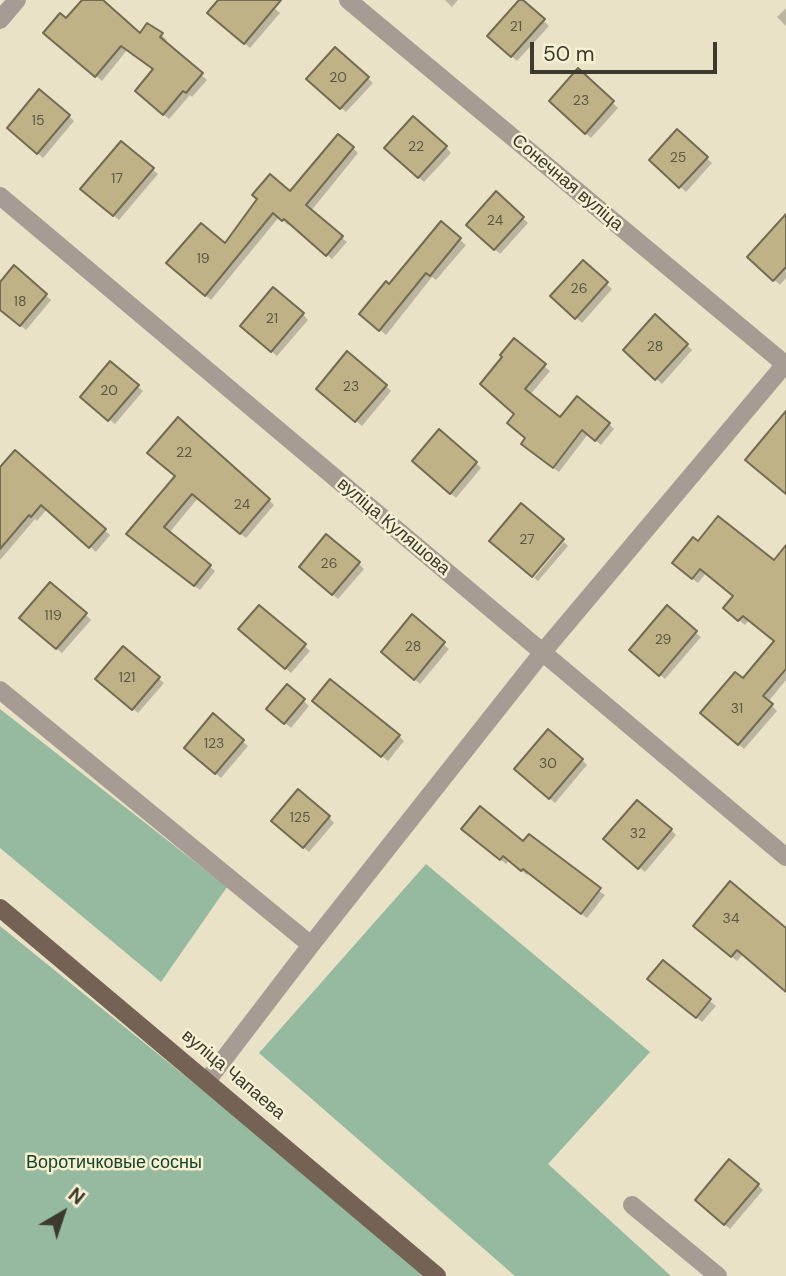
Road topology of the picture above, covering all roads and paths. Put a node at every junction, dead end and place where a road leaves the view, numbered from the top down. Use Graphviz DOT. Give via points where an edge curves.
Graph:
graph roads {
  1 [pos="16,0"];
  2 [pos="348,0"];
  3 [pos="0,20"];
  4 [pos="0,196"];
  5 [pos="786,365"];
  6 [pos="542,653"];
  7 [pos="0,690"];
  8 [pos="786,857"];
  9 [pos="0,908"];
  10 [pos="310,944"];
  11 [pos="207,1081"];
  12 [pos="632,1205"];
  13 [pos="437,1276"];
  14 [pos="718,1276"];
  1 -- 3 [label="street"];
  2 -- 5 [label="street, Сонечная вуліца"];
  4 -- 6 [label="street, вуліца Куляшова"];
  5 -- 6 [label="street"];
  6 -- 8 [label="street, вуліца Куляшова"];
  6 -- 10 [label="street"];
  7 -- 10 [label="street"];
  9 -- 11 [label="main road, вуліца Чапаева"];
  10 -- 11 [label="street"];
  11 -- 13 [label="main road, вуліца Чапаева"];
  12 -- 14 [label="street"];
}
